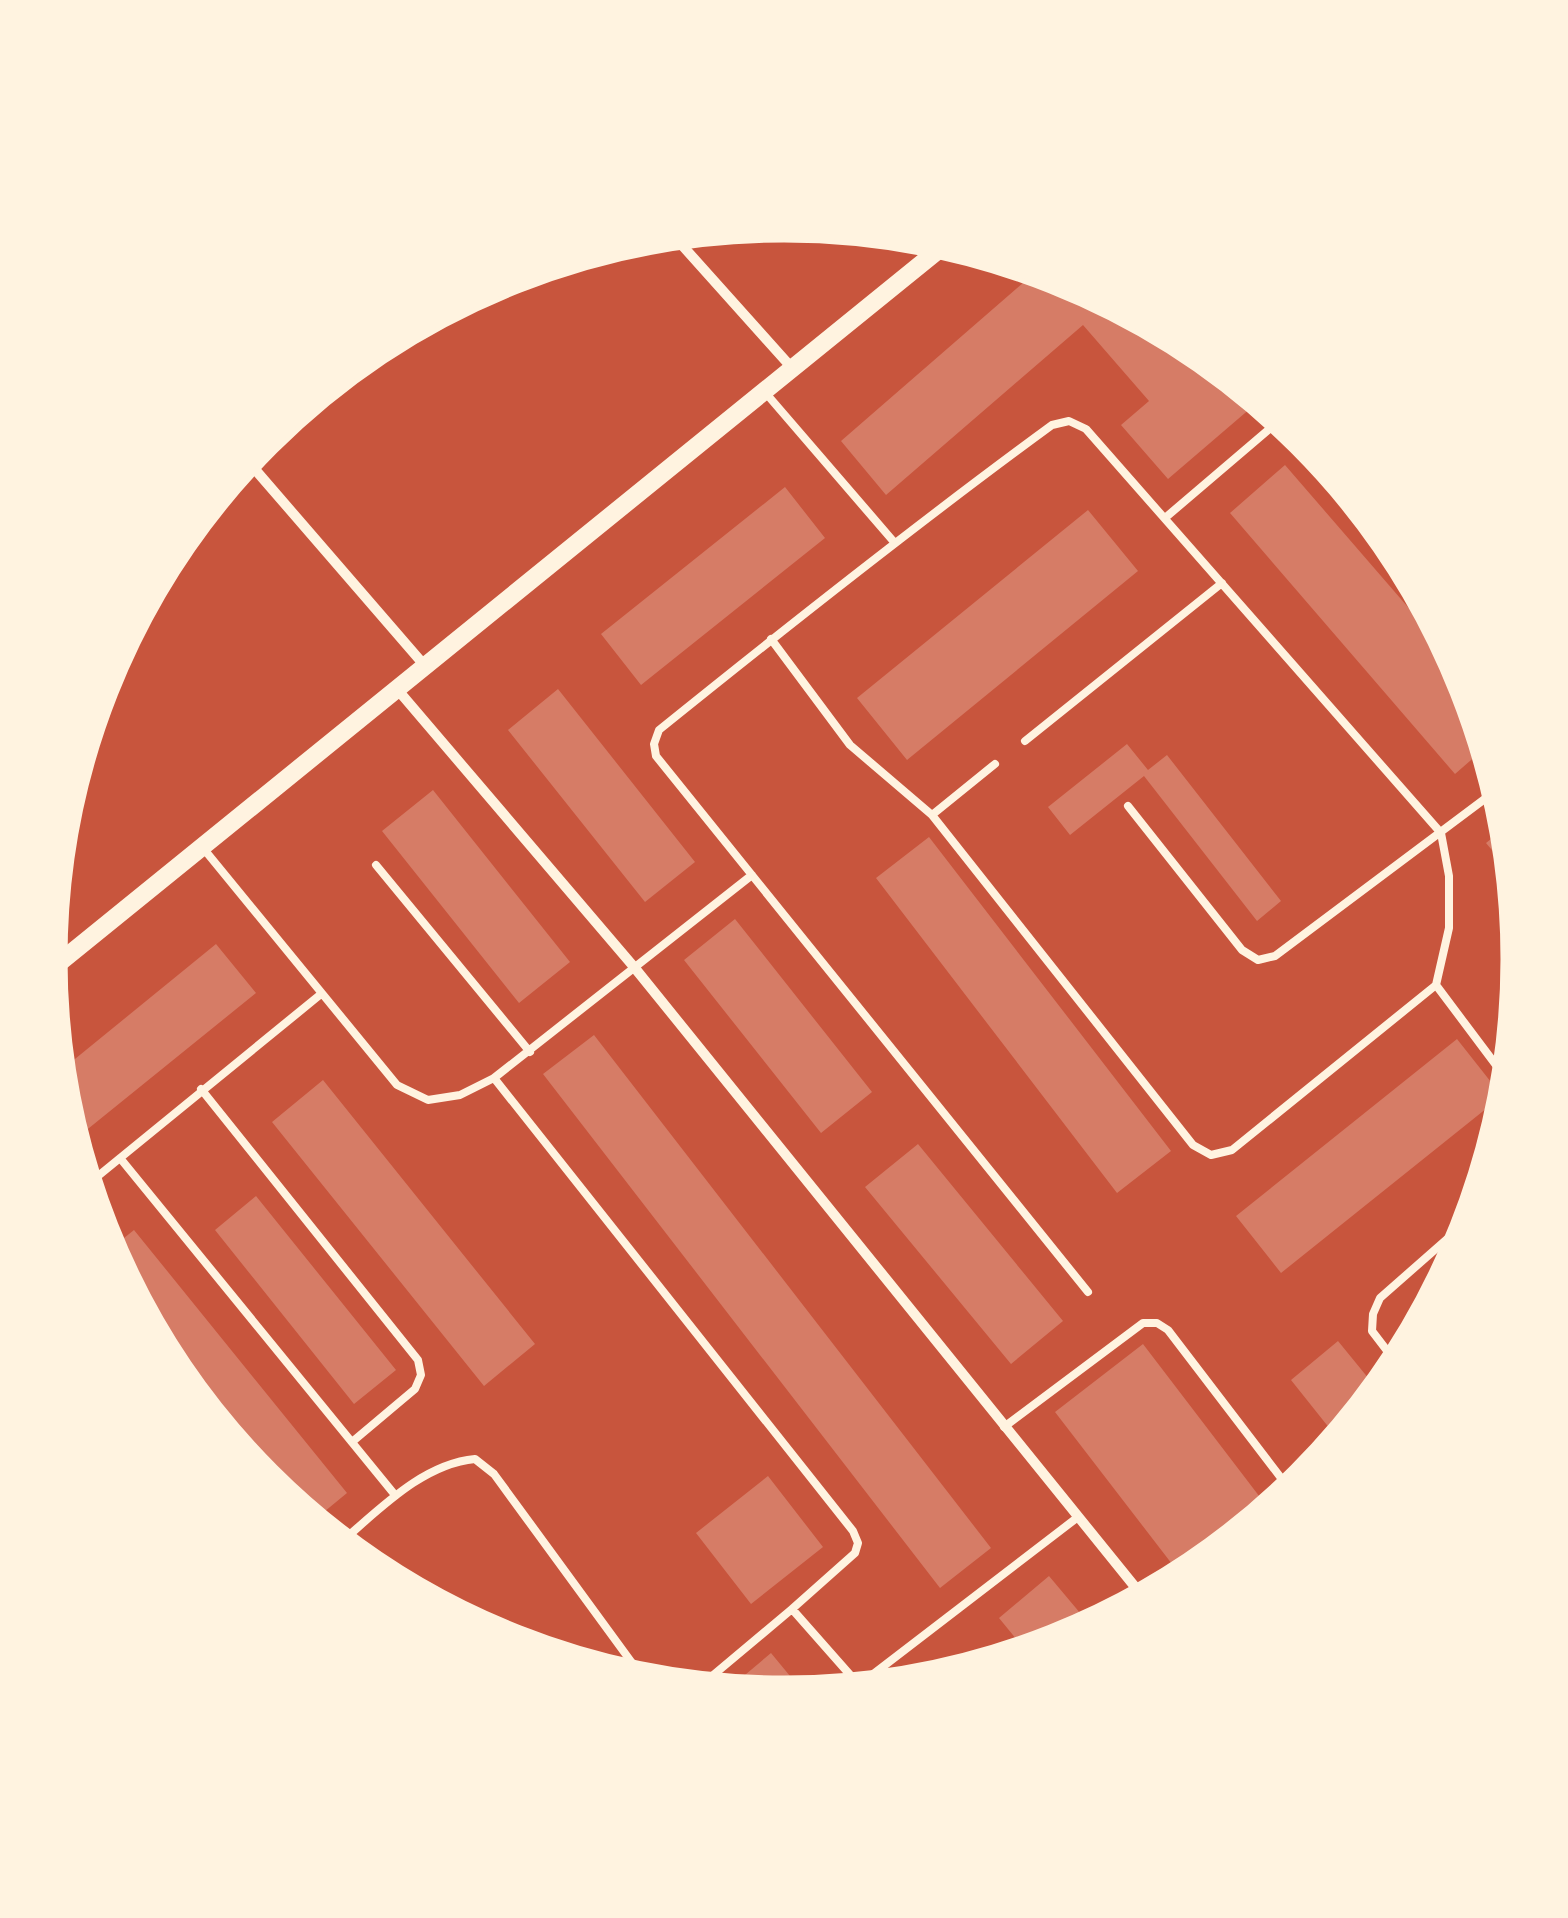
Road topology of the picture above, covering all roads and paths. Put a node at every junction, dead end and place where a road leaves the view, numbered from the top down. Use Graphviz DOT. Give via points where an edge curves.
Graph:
graph roads {
  1 [pos="684,247"];
  2 [pos="930,255"];
  3 [pos="792,368"];
  4 [pos="764,391"];
  5 [pos="1269,429"];
  6 [pos="256,472"];
  7 [pos="1165,518"];
  8 [pos="894,542"];
  9 [pos="1222,583"];
  10 [pos="771,639"];
  11 [pos="425,666"];
  12 [pos="396,689"];
  13 [pos="1024,741"];
  14 [pos="995,764"];
  15 [pos="1485,799"];
  16 [pos="1128,806"];
  17 [pos="932,815"];
  18 [pos="1442,834"];
  19 [pos="202,846"];
  20 [pos="376,865"];
  21 [pos="752,874"];
  22 [pos="65,958"];
  23 [pos="634,968"];
  24 [pos="1436,985"];
  25 [pos="321,994"];
  26 [pos="530,1052"];
  27 [pos="1495,1064"];
  28 [pos="494,1078"];
  29 [pos="201,1090"];
  30 [pos="120,1158"];
  31 [pos="99,1176"];
  32 [pos="1444,1242"];
  33 [pos="1088,1292"];
  34 [pos="1387,1351"];
  35 [pos="1004,1428"];
  36 [pos="352,1442"];
  37 [pos="1281,1478"];
  38 [pos="395,1496"];
  39 [pos="1078,1518"];
  40 [pos="352,1533"];
  41 [pos="1135,1587"];
  42 [pos="792,1608"];
  43 [pos="631,1661"];
  44 [pos="878,1672"];
  45 [pos="714,1674"];
  46 [pos="850,1674"];
  1 -- 3 [label="street"];
  2 -- 3 [label="street"];
  3 -- 4 [label="street"];
  4 -- 8 [label="lane"];
  4 -- 11 [label="street"];
  5 -- 7 [label="lane"];
  6 -- 11 [label="street"];
  7 -- 8 [label="lane" via="1086,429 1069,421 1052,425"];
  7 -- 9 [label="lane"];
  8 -- 10 [label="lane"];
  9 -- 13 [label="lane"];
  9 -- 18 [label="lane"];
  10 -- 17 [label="lane" via="850,745"];
  10 -- 21 [label="lane" via="659,730 654,744 656,756"];
  11 -- 12 [label="street"];
  12 -- 19 [label="street"];
  12 -- 23 [label="street"];
  14 -- 17 [label="lane"];
  15 -- 18 [label="lane"];
  16 -- 18 [label="lane" via="1242,950 1258,960 1275,956"];
  17 -- 24 [label="lane" via="1193,1145 1212,1155 1232,1150"];
  18 -- 24 [label="lane" via="1448,928"];
  19 -- 22 [label="street"];
  19 -- 25 [label="lane"];
  20 -- 26 [label="lane"];
  21 -- 23 [label="lane"];
  21 -- 33 [label="lane"];
  23 -- 26 [label="lane"];
  23 -- 35 [label="street"];
  24 -- 27 [label="lane"];
  25 -- 28 [label="lane" via="397,1085 428,1100 460,1095"];
  25 -- 29 [label="lane"];
  26 -- 28 [label="lane"];
  28 -- 42 [label="lane" via="853,1532 855,1553"];
  29 -- 30 [label="lane"];
  29 -- 36 [label="lane" via="418,1360 422,1375 415,1389"];
  30 -- 31 [label="lane"];
  30 -- 36 [label="lane"];
  32 -- 34 [label="lane" via="1380,1298 1372,1331"];
  35 -- 37 [label="lane" via="1143,1323 1157,1323"];
  35 -- 39 [label="street"];
  36 -- 38 [label="lane"];
  38 -- 40 [label="lane"];
  38 -- 43 [label="lane" via="452,1461 475,1460 494,1474"];
  39 -- 41 [label="street"];
  39 -- 44 [label="lane"];
  42 -- 45 [label="lane"];
  42 -- 46 [label="lane"];
}
